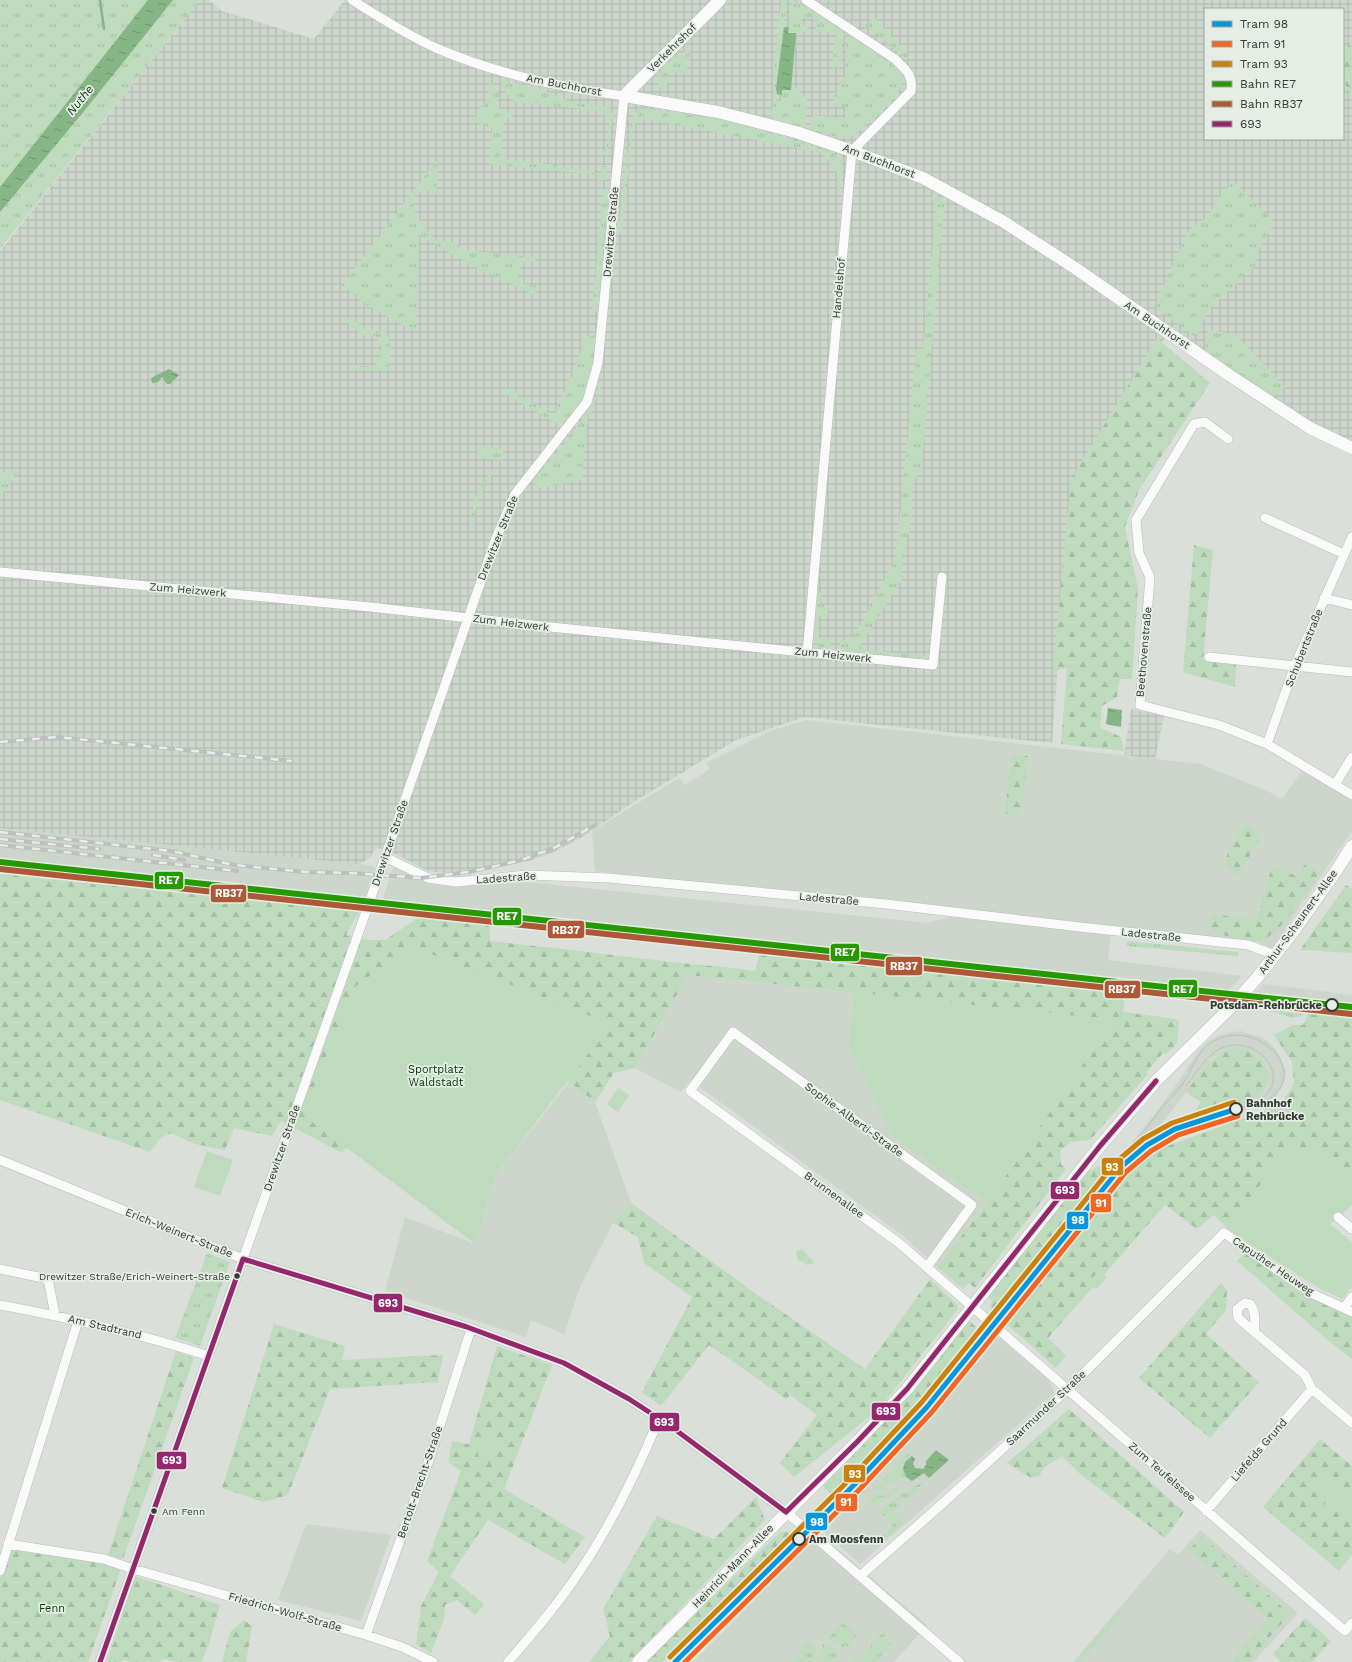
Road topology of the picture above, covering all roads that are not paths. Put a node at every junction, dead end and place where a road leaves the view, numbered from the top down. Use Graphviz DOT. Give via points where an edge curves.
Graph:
graph roads {
  1 [pos="352,0"];
  2 [pos="720,0"];
  3 [pos="806,0"];
  4 [pos="624,96"];
  5 [pos="852,150"];
  6 [pos="1228,439"];
  7 [pos="1352,448"];
  8 [pos="1265,518"];
  9 [pos="1352,537"];
  10 [pos="1344,554"];
  11 [pos="0,572"];
  12 [pos="942,577"];
  13 [pos="1324,598"];
  14 [pos="1352,605"];
  15 [pos="468,618"];
  16 [pos="807,652"];
  17 [pos="1209,657"];
  18 [pos="1295,665"];
  19 [pos="1352,672"];
  20 [pos="1267,744"];
  21 [pos="1352,757"];
  22 [pos="1336,783"];
  23 [pos="1352,795"];
  24 [pos="1352,846"];
  25 [pos="385,857"];
  26 [pos="1275,956"];
  27 [pos="1221,1017"];
  28 [pos="690,1091"];
  29 [pos="0,1160"];
  30 [pos="1338,1217"];
  31 [pos="1352,1229"];
  32 [pos="1224,1233"];
  33 [pos="243,1259"];
  34 [pos="927,1267"];
  35 [pos="0,1269"];
  36 [pos="1352,1297"];
  37 [pos="0,1305"];
  38 [pos="972,1305"];
  39 [pos="1348,1310"];
  40 [pos="55,1315"];
  41 [pos="78,1321"];
  42 [pos="471,1329"];
  43 [pos="1255,1333"];
  44 [pos="209,1356"];
  45 [pos="1312,1389"];
  46 [pos="1067,1390"];
  47 [pos="659,1419"];
  48 [pos="1352,1423"];
  49 [pos="1206,1511"];
  50 [pos="786,1512"];
  51 [pos="8,1544"];
  52 [pos="133,1569"];
  53 [pos="0,1571"];
  54 [pos="860,1576"];
  55 [pos="1352,1623"];
  56 [pos="366,1635"];
  57 [pos="100,1662"];
  58 [pos="433,1662"];
  59 [pos="508,1662"];
  60 [pos="638,1662"];
  61 [pos="959,1662"];
  1 -- 4 [label="street, Am Buchhorst" via="411,35 467,60 538,82"];
  2 -- 4 [label="main road, Verkehrshof"];
  3 -- 5 [label="street" via="895,59 912,80 911,90"];
  4 -- 5 [label="main road, Am Buchhorst" via="718,112 796,132"];
  4 -- 15 [label="street, Drewitzer Straße" via="601,340 598,363 587,402 515,494 496,538"];
  5 -- 7 [label="main road, Am Buchhorst" via="923,178 1004,222 1310,428"];
  5 -- 16 [label="street, Handelshof"];
  6 -- 20 [label="street, Beethovenstraße" via="1205,422 1194,424 1136,520 1139,553 1150,578 1140,705 1219,725"];
  8 -- 10 [label="street"];
  9 -- 10 [label="street, Schubertstraße"];
  10 -- 13 [label="street, Schubertstraße"];
  11 -- 15 [label="street, Zum Heizwerk"];
  12 -- 16 [label="street, Zum Heizwerk" via="933,665"];
  13 -- 14 [label="street"];
  13 -- 18 [label="street, Schubertstraße"];
  15 -- 16 [label="street, Zum Heizwerk"];
  15 -- 25 [label="street, Drewitzer Straße"];
  17 -- 18 [label="street"];
  18 -- 19 [label="street"];
  18 -- 20 [label="street, Schubertstraße"];
  20 -- 22 [label="street, Beethovenstraße"];
  21 -- 22 [label="street"];
  22 -- 23 [label="street, Beethovenstraße"];
  24 -- 26 [label="main road, Arthur-Scheunert-Allee"];
  25 -- 26 [label="street, Ladestraße" via="428,878 456,882 527,875 608,878 886,904 1248,945"];
  25 -- 33 [label="street, Drewitzer Straße"];
  26 -- 27 [label="main road, Arthur-Scheunert-Allee"];
  27 -- 38 [label="main road, Heinrich-Mann-Allee" via="1191,1044 1146,1092"];
  28 -- 34 [label="street, Brunnenallee" via="857,1211"];
  28 -- 34 [label="street, Sophie-Alberti-Straße" via="733,1032 972,1205"];
  29 -- 33 [label="street, Erich-Weinert-Straße"];
  30 -- 31 [label="street"];
  32 -- 39 [label="street, Caputher Heuweg" via="1296,1284"];
  32 -- 46 [label="street, Saarmunder Straße"];
  33 -- 42 [label="street, Erich-Weinert-Straße"];
  33 -- 44 [label="street, Drewitzer Straße"];
  34 -- 38 [label="street, Brunnenallee"];
  35 -- 40 [label="street" via="48,1279"];
  36 -- 39 [label="street, Caputher Heuweg"];
  37 -- 40 [label="street, Am Stadtrand"];
  38 -- 46 [label="street, Zum Teufelssee"];
  38 -- 50 [label="main road, Heinrich-Mann-Allee" via="907,1389"];
  40 -- 41 [label="street, Am Stadtrand"];
  41 -- 44 [label="street, Am Stadtrand"];
  41 -- 51 [label="street"];
  42 -- 47 [label="street, Erich-Weinert-Straße" via="564,1363"];
  42 -- 56 [label="street, Bertolt-Brecht-Straße" via="429,1460"];
  43 -- 45 [label="street" via="1305,1375"];
  44 -- 52 [label="street, Drewitzer Straße"];
  45 -- 48 [label="street"];
  45 -- 49 [label="street, Liefelds Grund"];
  46 -- 49 [label="street, Zum Teufelssee"];
  46 -- 54 [label="street, Saarmunder Straße"];
  47 -- 50 [label="street, Erich-Weinert-Straße"];
  47 -- 59 [label="street" via="622,1500 596,1544 549,1613"];
  49 -- 55 [label="street, Zum Teufelssee" via="1345,1631"];
  50 -- 54 [label="street"];
  50 -- 60 [label="main road, Heinrich-Mann-Allee"];
  51 -- 52 [label="street" via="104,1559"];
  51 -- 53 [label="street"];
  52 -- 56 [label="street, Friedrich-Wolf-Straße"];
  52 -- 57 [label="street, Drewitzer Straße"];
  54 -- 61 [label="street"];
  56 -- 58 [label="street, Friedrich-Wolf-Straße" via="402,1647"];
}
